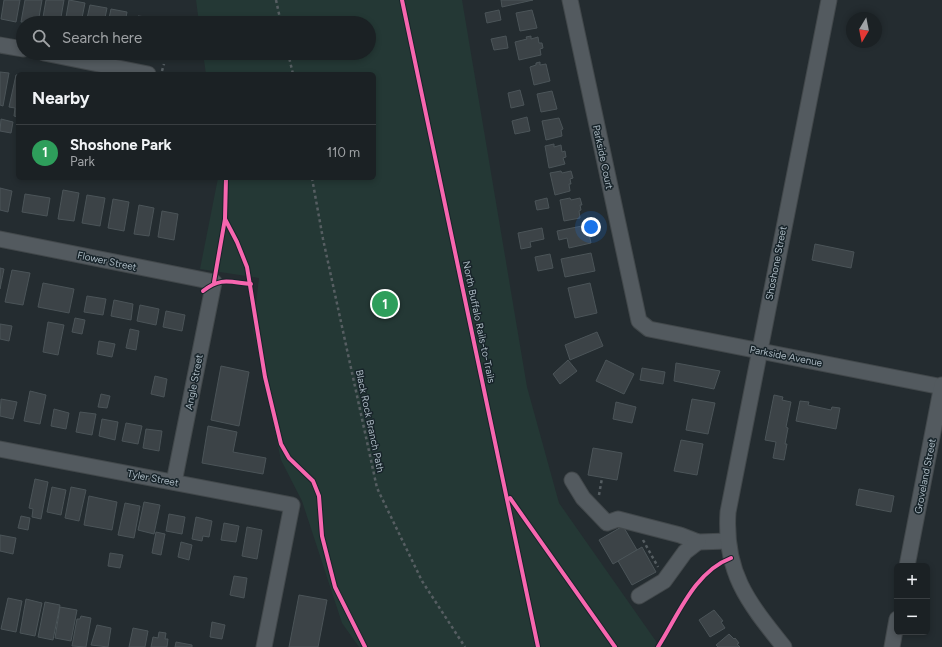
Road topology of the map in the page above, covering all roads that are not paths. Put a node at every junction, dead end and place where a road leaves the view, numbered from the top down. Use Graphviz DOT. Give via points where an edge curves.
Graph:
graph roads {
  1 [pos="570,0"];
  2 [pos="829,0"];
  3 [pos="0,45"];
  4 [pos="16,48"];
  5 [pos="79,60"];
  6 [pos="138,72"];
  7 [pos="0,239"];
  8 [pos="214,282"];
  9 [pos="638,315"];
  10 [pos="759,351"];
  11 [pos="942,386"];
  12 [pos="0,449"];
  13 [pos="572,480"];
  14 [pos="174,482"];
  15 [pos="728,534"];
  16 [pos="698,542"];
  17 [pos="908,563"];
  18 [pos="639,596"];
  19 [pos="894,635"];
  20 [pos="264,647"];
  21 [pos="784,647"];
  22 [pos="892,647"];
  1 -- 9 [label="street, Parkside Court"];
  2 -- 10 [label="street, Shoshone Street"];
  3 -- 4 [label="street"];
  5 -- 6 [label="street"];
  7 -- 8 [label="street, Flower Street"];
  8 -- 14 [label="street, Angle Street"];
  9 -- 10 [label="street, Parkside Avenue" via="639,321 649,329"];
  10 -- 11 [label="street, Parkside Avenue"];
  10 -- 15 [label="street, Shoshone Street" via="731,494"];
  11 -- 17 [label="street, Groveland Street"];
  12 -- 14 [label="street, Tyler Street"];
  13 -- 16 [label="street" via="583,498 607,523 618,519 630,521"];
  14 -- 20 [label="street, Tyler Street" via="292,505"];
  15 -- 16 [label="street"];
  15 -- 21 [label="street, Shoshone Street" via="736,577 761,618"];
  16 -- 18 [label="street" via="685,552 664,581"];
  19 -- 22 [label="street"];
}
